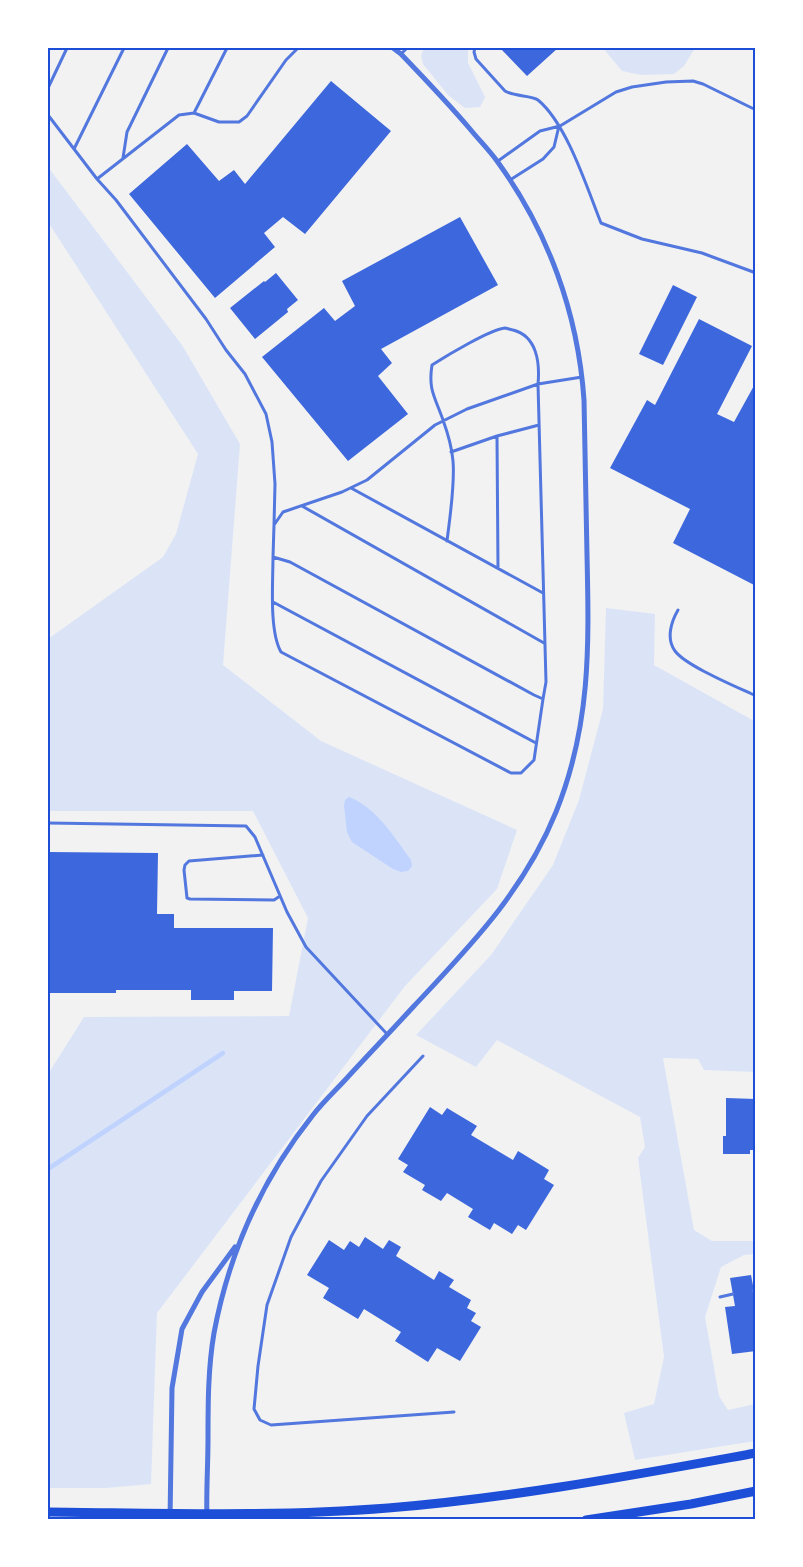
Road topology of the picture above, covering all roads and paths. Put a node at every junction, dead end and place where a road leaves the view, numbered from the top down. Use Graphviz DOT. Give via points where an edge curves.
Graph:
graph roads {
  1 [pos="67,48"];
  2 [pos="124,48"];
  3 [pos="168,48"];
  4 [pos="227,48"];
  5 [pos="298,48"];
  6 [pos="393,48"];
  7 [pos="407,48"];
  8 [pos="476,48"];
  9 [pos="401,54"];
  10 [pos="48,88"];
  11 [pos="756,110"];
  12 [pos="194,113"];
  13 [pos="48,115"];
  14 [pos="560,126"];
  15 [pos="74,149"];
  16 [pos="122,158"];
  17 [pos="498,161"];
  18 [pos="97,179"];
  19 [pos="510,180"];
  20 [pos="756,273"];
  21 [pos="582,377"];
  22 [pos="538,384"];
  23 [pos="444,421"];
  24 [pos="539,424"];
  25 [pos="497,436"];
  26 [pos="451,452"];
  27 [pos="350,488"];
  28 [pos="302,506"];
  29 [pos="274,526"];
  30 [pos="447,541"];
  31 [pos="273,557"];
  32 [pos="498,569"];
  33 [pos="543,593"];
  34 [pos="273,602"];
  35 [pos="678,610"];
  36 [pos="545,644"];
  37 [pos="756,696"];
  38 [pos="543,699"];
  39 [pos="536,744"];
  40 [pos="48,823"];
  41 [pos="262,856"];
  42 [pos="280,896"];
  43 [pos="388,1035"];
  44 [pos="423,1056"];
  45 [pos="238,1243"];
  46 [pos="733,1294"];
  47 [pos="720,1297"];
  48 [pos="454,1412"];
  49 [pos="756,1453"];
  50 [pos="756,1491"];
  51 [pos="48,1512"];
  52 [pos="170,1516"];
  53 [pos="207,1517"];
  54 [pos="586,1520"];
  1 -- 10 [label="lane"];
  2 -- 15 [label="lane"];
  3 -- 16 [label="lane" via="127,132"];
  4 -- 12 [label="lane"];
  5 -- 12 [label="lane" via="247,116 239,122 219,122"];
  6 -- 9 [label="street"];
  7 -- 9 [label="lane"];
  8 -- 14 [label="lane" via="476,59 505,91 537,99"];
  9 -- 17 [label="street"];
  11 -- 14 [label="lane" via="694,81 666,82 616,92"];
  12 -- 16 [label="lane" via="179,115"];
  13 -- 15 [label="lane"];
  14 -- 17 [label="lane" via="540,131"];
  14 -- 19 [label="lane" via="554,147 544,159"];
  14 -- 20 [label="lane" via="601,223 642,239 702,253"];
  15 -- 18 [label="lane"];
  16 -- 18 [label="lane"];
  17 -- 19 [label="street"];
  18 -- 29 [label="lane" via="206,319 245,374 266,414 275,484"];
  19 -- 21 [label="street" via="528,208 554,264 574,331"];
  21 -- 22 [label="lane"];
  21 -- 43 [label="street" via="587,676 582,722 571,768 537,853 513,893 476,941"];
  22 -- 23 [label="lane" via="467,409"];
  22 -- 23 [label="lane" via="538,359 528,339 521,332 506,328 492,332 432,365 432,394"];
  22 -- 24 [label="lane"];
  23 -- 26 [label="lane"];
  23 -- 27 [label="lane" via="367,480"];
  24 -- 25 [label="lane"];
  24 -- 33 [label="lane"];
  25 -- 26 [label="lane"];
  25 -- 32 [label="lane"];
  26 -- 30 [label="lane" via="451,509"];
  27 -- 28 [label="lane"];
  27 -- 30 [label="lane"];
  28 -- 29 [label="lane" via="283,512"];
  28 -- 36 [label="lane"];
  29 -- 31 [label="lane"];
  30 -- 32 [label="lane"];
  31 -- 34 [label="lane"];
  31 -- 38 [label="lane" via="290,562"];
  32 -- 33 [label="lane"];
  33 -- 36 [label="lane"];
  34 -- 39 [label="lane"];
  34 -- 39 [label="lane" via="276,644 281,652 511,773 521,773 534,760"];
  35 -- 37 [label="lane" via="670,634 674,650 684,660"];
  36 -- 38 [label="lane"];
  38 -- 39 [label="lane"];
  40 -- 41 [label="lane" via="246,826 255,837"];
  41 -- 42 [label="lane"];
  41 -- 42 [label="lane" via="189,861 184,870 187,898 274,900"];
  42 -- 43 [label="lane" via="306,947"];
  43 -- 45 [label="street" via="314,1113 282,1158 254,1206"];
  44 -- 48 [label="lane" via="367,1116 320,1181 291,1237 267,1304 254,1409 260,1420 271,1424"];
  45 -- 52 [label="street" via="202,1292 182,1329 172,1388"];
  45 -- 53 [label="street" via="214,1335 208,1390"];
  46 -- 47 [label="lane"];
  49 -- 53 [label="main road" via="587,1483 459,1500 388,1508"];
  50 -- 54 [label="main road"];
  51 -- 52 [label="main road"];
  52 -- 53 [label="main road"];
}
